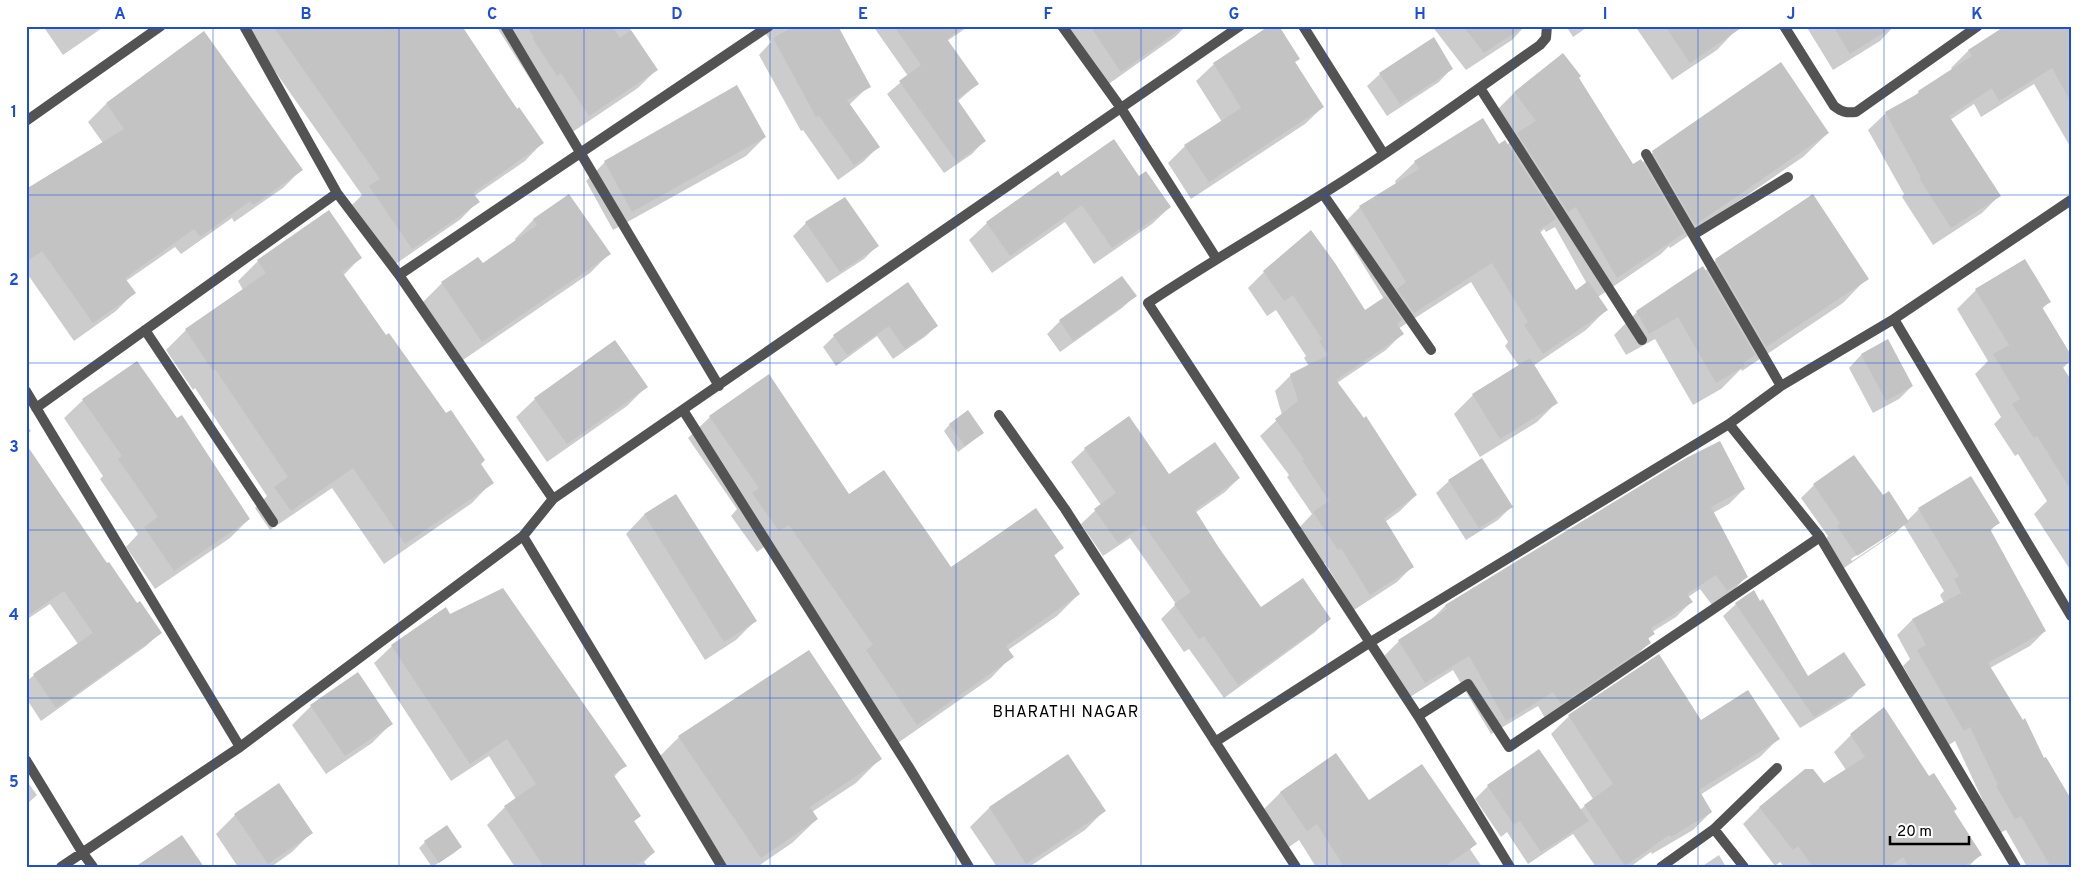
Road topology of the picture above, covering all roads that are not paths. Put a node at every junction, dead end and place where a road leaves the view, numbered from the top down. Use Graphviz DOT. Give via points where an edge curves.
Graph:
graph roads {
  1 [pos="161,26"];
  2 [pos="244,26"];
  3 [pos="505,26"];
  4 [pos="769,26"];
  5 [pos="1062,26"];
  6 [pos="1240,26"];
  7 [pos="1303,26"];
  8 [pos="1547,26"];
  9 [pos="1784,26"];
  10 [pos="1978,26"];
  11 [pos="757,30"];
  12 [pos="1480,88"];
  13 [pos="1122,108"];
  14 [pos="26,121"];
  15 [pos="580,153"];
  16 [pos="1383,153"];
  17 [pos="1646,154"];
  18 [pos="1788,177"];
  19 [pos="337,193"];
  20 [pos="1323,194"];
  21 [pos="2071,200"];
  22 [pos="1694,235"];
  23 [pos="1216,258"];
  24 [pos="400,274"];
  25 [pos="1894,319"];
  26 [pos="145,330"];
  27 [pos="1642,340"];
  28 [pos="1431,350"];
  29 [pos="719,386"];
  30 [pos="1781,386"];
  31 [pos="26,391"];
  32 [pos="36,408"];
  33 [pos="682,410"];
  34 [pos="999,415"];
  35 [pos="1729,424"];
  36 [pos="553,500"];
  37 [pos="272,522"];
  38 [pos="523,536"];
  39 [pos="1820,537"];
  40 [pos="2071,616"];
  41 [pos="1369,643"];
  42 [pos="1418,716"];
  43 [pos="1215,742"];
  44 [pos="240,747"];
  45 [pos="26,760"];
  46 [pos="1777,768"];
  47 [pos="1714,829"];
  48 [pos="82,852"];
  49 [pos="61,867"];
  50 [pos="93,867"];
  51 [pos="722,867"];
  52 [pos="969,867"];
  53 [pos="1296,867"];
  54 [pos="1510,867"];
  55 [pos="1661,867"];
  56 [pos="1744,867"];
  57 [pos="2016,867"];
  1 -- 14 [label="street"];
  2 -- 19 [label="street"];
  3 -- 15 [label="street"];
  4 -- 11 [label="street"];
  5 -- 13 [label="street"];
  6 -- 13 [label="street"];
  7 -- 16 [label="street"];
  8 -- 12 [label="street" via="1546,38 1540,45"];
  9 -- 10 [label="street" via="1834,106 1841,112 1856,112"];
  11 -- 15 [label="street"];
  12 -- 16 [label="street"];
  12 -- 27 [label="street"];
  13 -- 23 [label="street"];
  13 -- 29 [label="street"];
  15 -- 24 [label="street"];
  15 -- 29 [label="street"];
  16 -- 20 [label="street"];
  17 -- 22 [label="street"];
  18 -- 22 [label="street"];
  19 -- 24 [label="street"];
  19 -- 26 [label="street"];
  20 -- 23 [label="street"];
  20 -- 28 [label="street"];
  21 -- 25 [label="street"];
  22 -- 30 [label="street"];
  23 -- 41 [label="street" via="1148,303"];
  24 -- 36 [label="street"];
  25 -- 30 [label="street"];
  25 -- 40 [label="street"];
  26 -- 32 [label="street"];
  26 -- 37 [label="street"];
  29 -- 33 [label="street"];
  30 -- 35 [label="street"];
  31 -- 32 [label="street"];
  32 -- 44 [label="street"];
  33 -- 36 [label="street"];
  33 -- 52 [label="street"];
  34 -- 43 [label="street" via="1065,509"];
  35 -- 39 [label="street"];
  35 -- 41 [label="street"];
  36 -- 38 [label="street"];
  38 -- 44 [label="street"];
  38 -- 51 [label="street"];
  39 -- 42 [label="street" via="1509,747 1468,684"];
  39 -- 57 [label="street"];
  41 -- 42 [label="street"];
  41 -- 43 [label="street"];
  42 -- 54 [label="street"];
  43 -- 53 [label="street"];
  44 -- 48 [label="street"];
  45 -- 48 [label="street"];
  46 -- 47 [label="street"];
  47 -- 55 [label="street"];
  47 -- 56 [label="street"];
  48 -- 49 [label="street"];
  48 -- 50 [label="street"];
}
